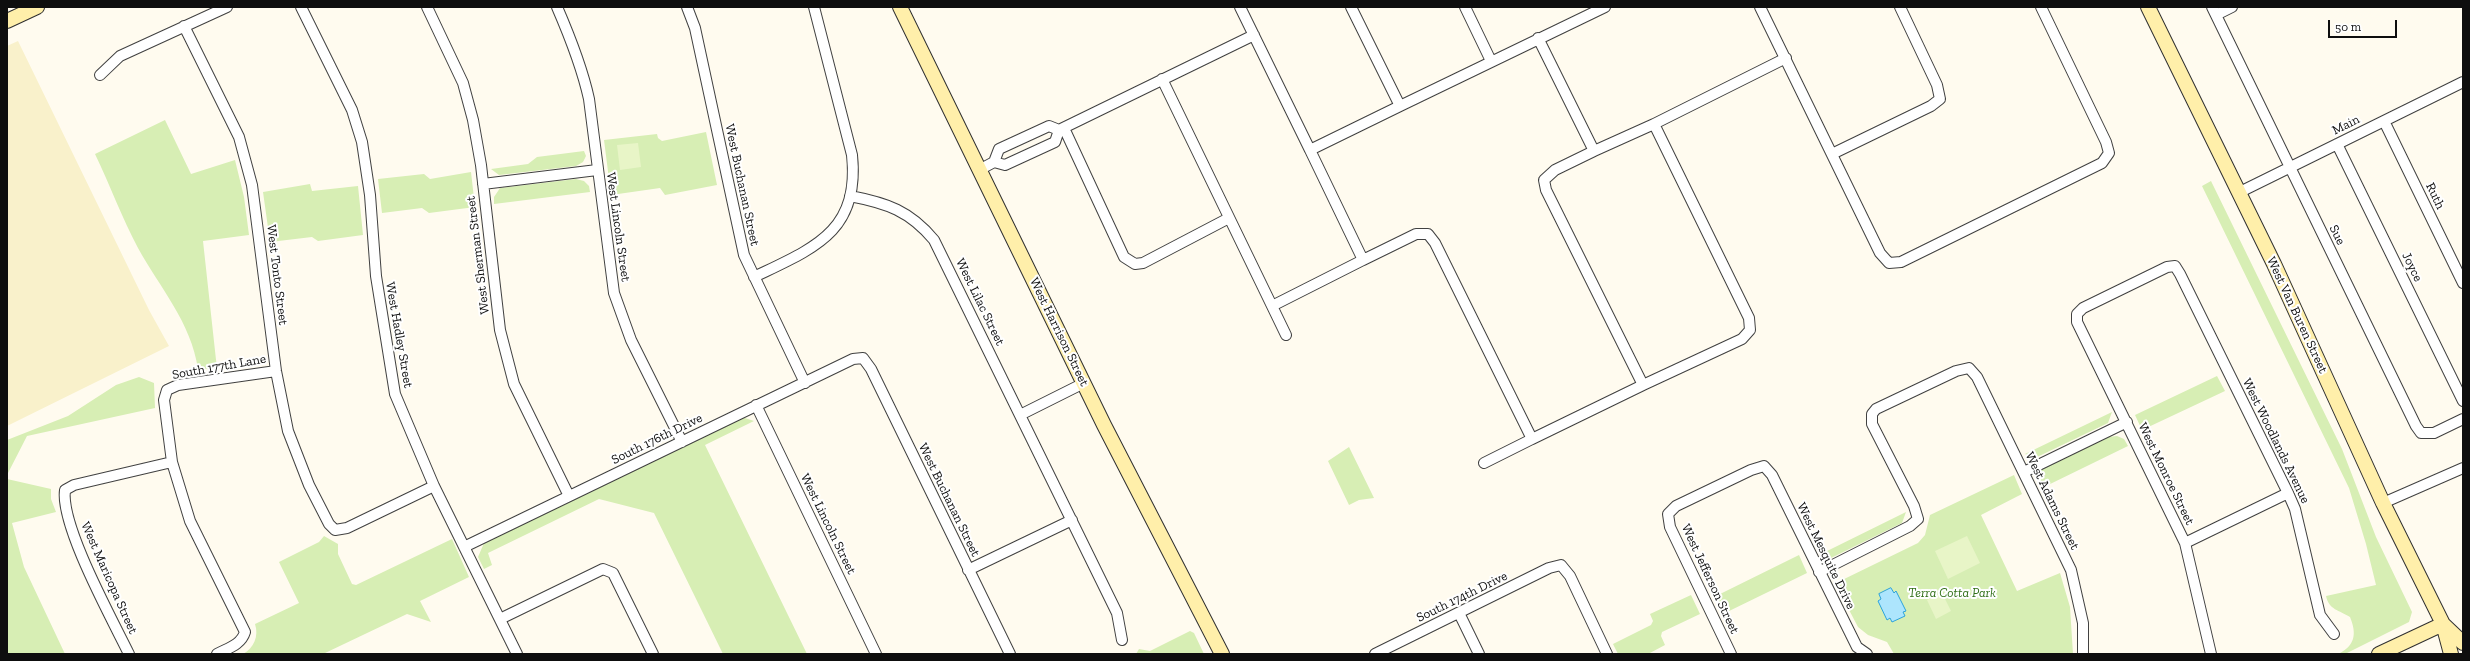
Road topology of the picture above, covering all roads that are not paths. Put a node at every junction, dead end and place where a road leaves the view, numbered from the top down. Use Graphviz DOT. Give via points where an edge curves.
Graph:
graph roads {
  1 [pos="37,7"];
  2 [pos="227,7"];
  3 [pos="301,7"];
  4 [pos="427,7"];
  5 [pos="557,7"];
  6 [pos="687,7"];
  7 [pos="814,7"];
  8 [pos="900,7"];
  9 [pos="1240,7"];
  10 [pos="1351,7"];
  11 [pos="1465,7"];
  12 [pos="1605,7"];
  13 [pos="1760,7"];
  14 [pos="1900,7"];
  15 [pos="2041,7"];
  16 [pos="2148,7"];
  17 [pos="2232,7"];
  18 [pos="2214,11"];
  19 [pos="7,21"];
  20 [pos="184,26"];
  21 [pos="1254,35"];
  22 [pos="1538,38"];
  23 [pos="1786,58"];
  24 [pos="1491,61"];
  25 [pos="100,75"];
  26 [pos="1162,79"];
  27 [pos="2463,82"];
  28 [pos="1400,106"];
  29 [pos="2384,121"];
  30 [pos="1654,124"];
  31 [pos="1062,129"];
  32 [pos="2337,144"];
  33 [pos="1310,150"];
  34 [pos="1594,151"];
  35 [pos="1832,154"];
  36 [pos="994,162"];
  37 [pos="2290,167"];
  38 [pos="597,170"];
  39 [pos="979,170"];
  40 [pos="483,184"];
  41 [pos="2240,192"];
  42 [pos="850,196"];
  43 [pos="1229,218"];
  44 [pos="1363,260"];
  45 [pos="2175,266"];
  46 [pos="754,277"];
  47 [pos="2463,283"];
  48 [pos="1272,306"];
  49 [pos="1286,335"];
  50 [pos="863,358"];
  51 [pos="276,371"];
  52 [pos="805,383"];
  53 [pos="1084,383"];
  54 [pos="1643,385"];
  55 [pos="2463,401"];
  56 [pos="756,405"];
  57 [pos="1020,415"];
  58 [pos="2463,419"];
  59 [pos="2127,422"];
  60 [pos="1532,439"];
  61 [pos="682,442"];
  62 [pos="172,462"];
  63 [pos="1484,463"];
  64 [pos="2463,468"];
  65 [pos="2024,472"];
  66 [pos="434,486"];
  67 [pos="2288,493"];
  68 [pos="569,496"];
  69 [pos="2383,503"];
  70 [pos="1668,514"];
  71 [pos="1072,520"];
  72 [pos="2185,543"];
  73 [pos="464,546"];
  74 [pos="968,570"];
  75 [pos="1819,572"];
  76 [pos="1459,612"];
  77 [pos="500,619"];
  78 [pos="2443,624"];
  79 [pos="2334,634"];
  80 [pos="1122,640"];
  81 [pos="2463,643"];
  82 [pos="129,654"];
  83 [pos="217,654"];
  84 [pos="517,654"];
  85 [pos="653,654"];
  86 [pos="876,654"];
  87 [pos="1010,654"];
  88 [pos="1222,654"];
  89 [pos="1375,654"];
  90 [pos="1479,654"];
  91 [pos="1607,654"];
  92 [pos="1730,654"];
  93 [pos="1867,654"];
  94 [pos="2083,654"];
  95 [pos="2211,654"];
  96 [pos="2379,654"];
  97 [pos="2451,654"];
  1 -- 19 [label="street"];
  2 -- 20 [label="street"];
  3 -- 66 [label="street, West Hadley Street" via="352,110 362,142 370,195 376,276 395,394"];
  4 -- 40 [label="street, West Sherman Street" via="463,83 473,120"];
  5 -- 38 [label="street, West Lincoln Street" via="584,74"];
  6 -- 46 [label="street, West Buchanan Street" via="695,28 736,224 744,255"];
  7 -- 42 [label="street" via="852,155 854,172"];
  8 -- 39 [label="street, West Harrison Street"];
  9 -- 21 [label="street"];
  10 -- 28 [label="street"];
  11 -- 24 [label="street"];
  12 -- 22 [label="street"];
  13 -- 23 [label="street"];
  14 -- 35 [label="street" via="1937,85 1940,99 1931,106"];
  15 -- 35 [label="street" via="2106,142 2109,153 2102,164 1901,262 1889,263 1880,254"];
  16 -- 41 [label="street, West Van Buren Street"];
  17 -- 18 [label="street"];
  18 -- 37 [label="street, Sue"];
  20 -- 25 [label="street" via="120,56"];
  20 -- 51 [label="street, West Tonto Street" via="239,137 252,185"];
  21 -- 26 [label="street"];
  21 -- 33 [label="street"];
  22 -- 24 [label="street"];
  22 -- 34 [label="street"];
  23 -- 30 [label="street"];
  23 -- 35 [label="street"];
  24 -- 28 [label="street"];
  26 -- 31 [label="street"];
  26 -- 43 [label="street"];
  27 -- 29 [label="street, Main"];
  28 -- 33 [label="street"];
  29 -- 32 [label="street, Main"];
  29 -- 47 [label="street, Ruth"];
  30 -- 34 [label="street"];
  30 -- 54 [label="street" via="1749,318 1750,330 1742,339"];
  31 -- 36 [label="street" via="1055,142 1005,165"];
  31 -- 36 [label="street" via="1049,126 999,149"];
  31 -- 43 [label="street" via="1124,257 1135,264 1143,264"];
  32 -- 37 [label="street, Main"];
  32 -- 55 [label="street, Joyce"];
  33 -- 44 [label="street"];
  34 -- 54 [label="street" via="1555,170 1544,180 1546,190"];
  36 -- 39 [label="street"];
  37 -- 41 [label="street, Main"];
  37 -- 58 [label="street, Sue" via="2416,426 2421,433 2434,433"];
  38 -- 40 [label="street"];
  38 -- 61 [label="street, West Lincoln Street" via="614,293 631,340"];
  39 -- 53 [label="street, West Harrison Street"];
  40 -- 68 [label="street, West Sherman Street" via="500,330 514,384"];
  41 -- 69 [label="street, West Van Buren Street"];
  42 -- 46 [label="street" via="839,224 818,244"];
  42 -- 57 [label="street, West Lilac Street" via="902,211 921,224 934,240"];
  43 -- 48 [label="street"];
  44 -- 48 [label="street"];
  44 -- 60 [label="street" via="1416,234 1428,234 1435,243"];
  45 -- 59 [label="street, West Monroe Street" via="2167,267 2090,304 2077,314 2077,322"];
  45 -- 67 [label="street, West Woodlands Avenue"];
  46 -- 52 [label="street, West Buchanan Street"];
  48 -- 49 [label="street"];
  50 -- 52 [label="street, South 176th Drive" via="853,359"];
  50 -- 74 [label="street, West Buchanan Street"];
  51 -- 62 [label="street, South 177th Lane" via="178,385 167,390 164,400"];
  51 -- 66 [label="street, West Tonto Street" via="288,431 309,485 329,524 335,530 347,528"];
  52 -- 56 [label="street, South 176th Drive"];
  53 -- 57 [label="street"];
  53 -- 88 [label="street, West Harrison Street"];
  54 -- 60 [label="street"];
  56 -- 61 [label="street, South 176th Drive"];
  56 -- 86 [label="street, West Lincoln Street"];
  57 -- 71 [label="street, West Lilac Street"];
  59 -- 65 [label="street"];
  59 -- 72 [label="street, West Monroe Street"];
  60 -- 63 [label="street"];
  61 -- 68 [label="street, South 176th Drive"];
  62 -- 82 [label="street, West Maricopa Street" via="74,485 65,490 63,501 74,534"];
  62 -- 83 [label="street" via="190,521 245,632 243,639"];
  64 -- 69 [label="street"];
  65 -- 75 [label="street, West Adams Street" via="1977,376 1969,368 1876,409 1872,414 1872,424 1914,506 1918,519 1910,526"];
  65 -- 94 [label="street, West Adams Street" via="2071,570 2083,623"];
  66 -- 73 [label="street, West Hadley Street"];
  67 -- 72 [label="street"];
  67 -- 79 [label="street, West Woodlands Avenue" via="2297,516 2320,615"];
  68 -- 73 [label="street, South 176th Drive"];
  69 -- 78 [label="street, West Van Buren Street"];
  70 -- 75 [label="street, West Mesquite Drive" via="1676,506 1764,466 1772,475"];
  70 -- 92 [label="street, West Jefferson Street" via="1670,527"];
  71 -- 74 [label="street"];
  71 -- 80 [label="street, West Lilac Street" via="1117,613"];
  72 -- 95 [label="street, West Monroe Street"];
  73 -- 77 [label="street, West Hadley Street"];
  74 -- 87 [label="street, West Buchanan Street"];
  75 -- 93 [label="street, West Mesquite Drive" via="1857,647"];
  76 -- 89 [label="street, South 174th Drive"];
  76 -- 90 [label="street"];
  76 -- 91 [label="street, South 174th Drive" via="1549,568 1561,565 1570,576"];
  77 -- 84 [label="street, West Hadley Street"];
  77 -- 85 [label="street" via="603,569 613,573"];
  78 -- 81 [label="street, West Van Buren Street"];
  78 -- 96 [label="street"];
  78 -- 97 [label="street, West Van Buren Street"];
}
